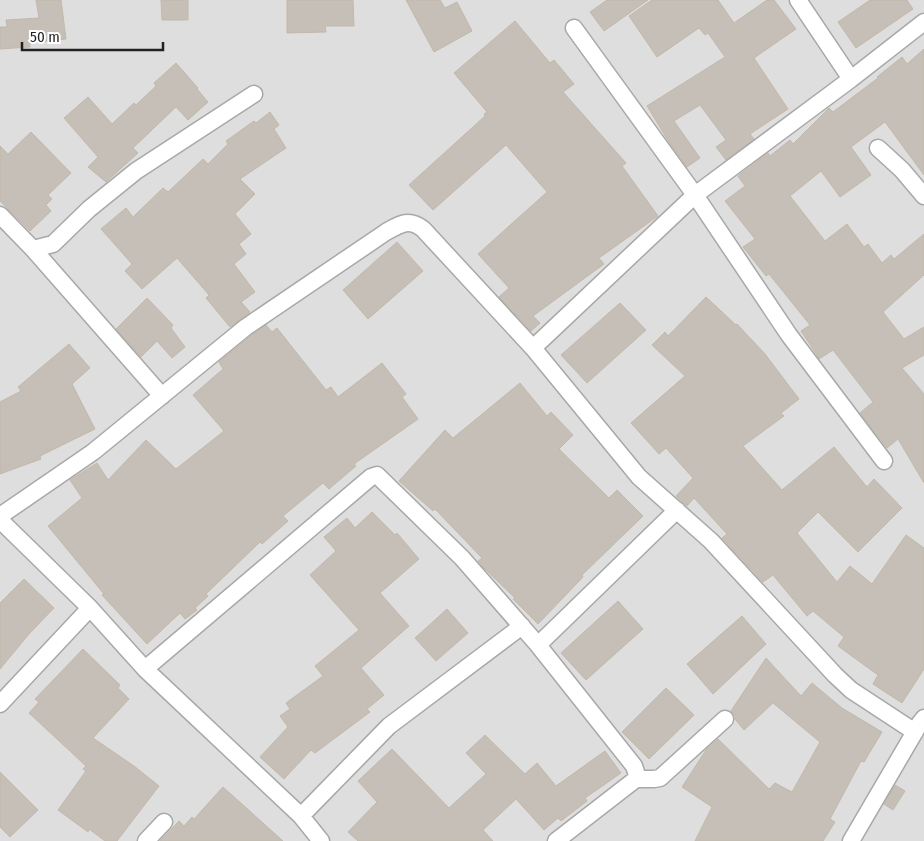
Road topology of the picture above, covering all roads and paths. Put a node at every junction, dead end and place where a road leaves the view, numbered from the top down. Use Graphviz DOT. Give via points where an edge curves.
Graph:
graph roads {
  1 [pos="798,0"];
  2 [pos="924,22"];
  3 [pos="574,28"];
  4 [pos="851,80"];
  5 [pos="254,94"];
  6 [pos="878,148"];
  7 [pos="695,196"];
  8 [pos="924,196"];
  9 [pos="0,216"];
  10 [pos="53,244"];
  11 [pos="33,249"];
  12 [pos="48,266"];
  13 [pos="533,348"];
  14 [pos="162,396"];
  15 [pos="884,461"];
  16 [pos="677,510"];
  17 [pos="0,518"];
  18 [pos="90,608"];
  19 [pos="522,626"];
  20 [pos="538,645"];
  21 [pos="145,669"];
  22 [pos="0,704"];
  23 [pos="924,718"];
  24 [pos="725,720"];
  25 [pos="915,732"];
  26 [pos="636,779"];
  27 [pos="301,816"];
  28 [pos="164,822"];
  29 [pos="146,841"];
  30 [pos="322,841"];
  31 [pos="556,841"];
  32 [pos="851,841"];
  1 -- 4 [label="street"];
  2 -- 4 [label="street"];
  3 -- 7 [label="street"];
  4 -- 7 [label="street"];
  5 -- 10 [label="street" via="136,171 89,208"];
  6 -- 8 [label="street"];
  7 -- 13 [label="street"];
  7 -- 15 [label="street" via="789,336"];
  9 -- 11 [label="street"];
  10 -- 11 [label="street"];
  10 -- 12 [label="street"];
  11 -- 12 [label="street"];
  12 -- 14 [label="street"];
  13 -- 14 [label="street" via="423,229 410,222 386,232 246,327"];
  13 -- 16 [label="street" via="639,477"];
  14 -- 17 [label="street" via="93,452"];
  16 -- 20 [label="street"];
  16 -- 25 [label="street" via="711,541 835,676"];
  17 -- 18 [label="street"];
  18 -- 21 [label="street"];
  18 -- 22 [label="street"];
  19 -- 20 [label="street"];
  19 -- 21 [label="street" via="462,558 377,475"];
  19 -- 27 [label="street" via="389,726"];
  20 -- 26 [label="street" via="634,766"];
  21 -- 27 [label="street"];
  23 -- 25 [label="street"];
  24 -- 26 [label="street" via="660,778"];
  25 -- 32 [label="street"];
  26 -- 31 [label="street"];
  27 -- 30 [label="street"];
  28 -- 29 [label="street"];
}
